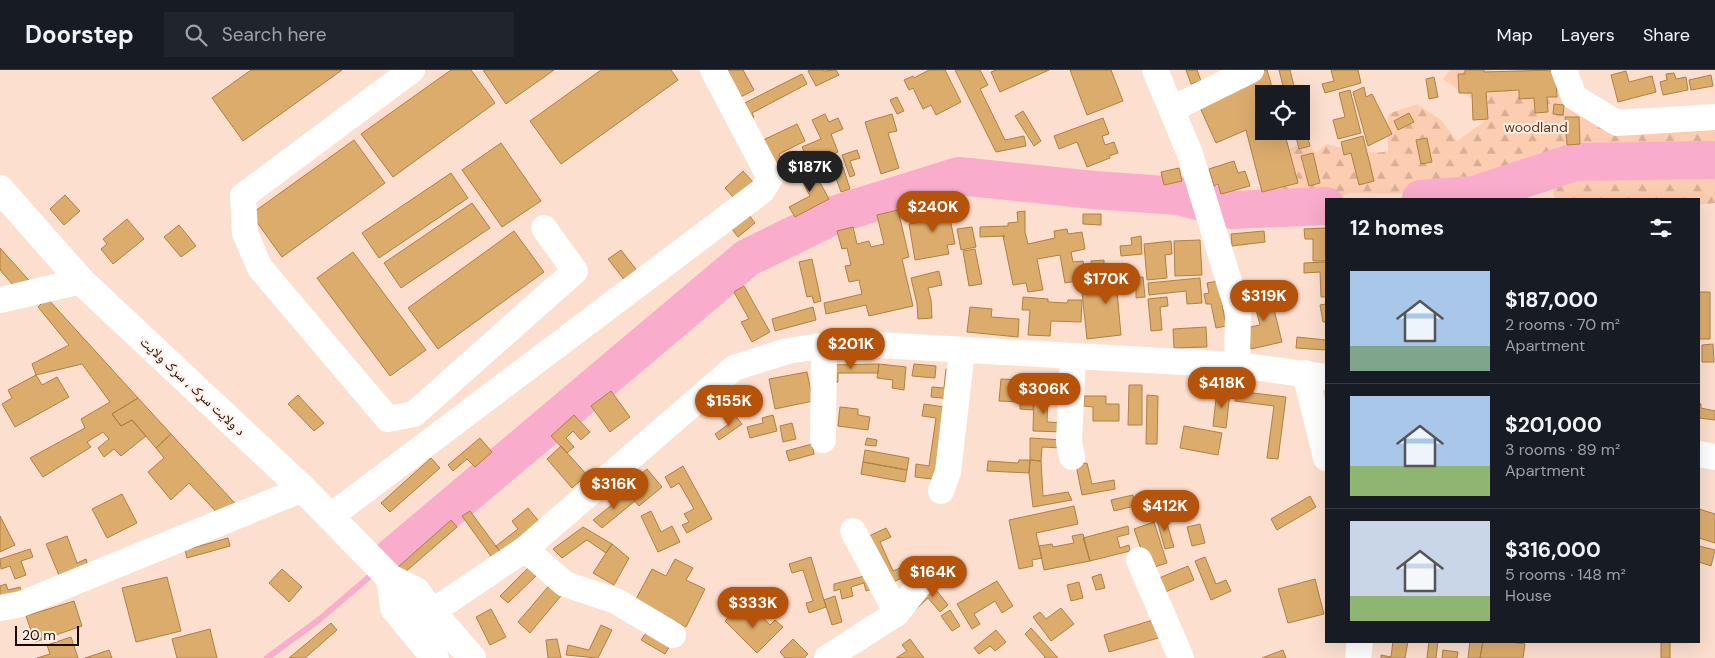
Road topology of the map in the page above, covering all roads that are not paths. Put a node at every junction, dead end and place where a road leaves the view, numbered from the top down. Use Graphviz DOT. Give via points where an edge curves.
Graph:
graph roads {
  1 [pos="412,70"];
  2 [pos="714,70"];
  3 [pos="1155,70"];
  4 [pos="1251,70"];
  5 [pos="1564,70"];
  6 [pos="1172,109"];
  7 [pos="1715,118"];
  8 [pos="0,189"];
  9 [pos="544,228"];
  10 [pos="80,281"];
  11 [pos="0,300"];
  12 [pos="824,346"];
  13 [pos="962,350"];
  14 [pos="1073,356"];
  15 [pos="1237,365"];
  16 [pos="1316,375"];
  17 [pos="823,440"];
  18 [pos="1325,450"];
  19 [pos="1700,454"];
  20 [pos="1072,457"];
  21 [pos="1715,457"];
  22 [pos="303,489"];
  23 [pos="941,491"];
  24 [pos="331,516"];
  25 [pos="854,531"];
  26 [pos="525,550"];
  27 [pos="1139,560"];
  28 [pos="927,575"];
  29 [pos="390,578"];
  30 [pos="0,608"];
  31 [pos="432,612"];
  32 [pos="897,613"];
  33 [pos="673,635"];
  34 [pos="1360,643"];
  35 [pos="435,658"];
  36 [pos="472,658"];
  37 [pos="827,658"];
  38 [pos="1181,658"];
  39 [pos="1358,658"];
  1 -- 9 [label="street" via="243,196 245,233 260,268 388,419 414,414 575,271"];
  2 -- 24 [label="street" via="770,178 762,191"];
  3 -- 6 [label="street"];
  4 -- 6 [label="street"];
  5 -- 7 [label="street" via="1574,97 1617,123"];
  6 -- 15 [label="street" via="1190,154 1238,311"];
  8 -- 10 [label="main road, د ولایت سړک ، سرک ولایت"];
  10 -- 11 [label="street"];
  10 -- 22 [label="main road, د ولایت سړک ، سرک ولایت"];
  12 -- 13 [label="street"];
  12 -- 17 [label="street"];
  12 -- 26 [label="street" via="787,351 734,368"];
  13 -- 14 [label="street"];
  13 -- 23 [label="street" via="948,472"];
  14 -- 15 [label="street"];
  14 -- 20 [label="street" via="1069,442"];
  15 -- 16 [label="street"];
  16 -- 18 [label="street"];
  19 -- 21 [label="street"];
  22 -- 24 [label="main road, د ولایت سړک ، سرک ولایت"];
  22 -- 30 [label="street" via="29,601"];
  24 -- 29 [label="main road, د ولایت سړک ، سرک ولایت"];
  25 -- 32 [label="street"];
  26 -- 31 [label="street"];
  26 -- 33 [label="street" via="565,584 616,601"];
  27 -- 38 [label="street"];
  28 -- 32 [label="street"];
  29 -- 31 [label="main road, د ولایت سړک ، سرک ولایت" via="416,591"];
  29 -- 35 [label="main road" via="394,608"];
  31 -- 36 [label="main road, د ولایت سړک ، سرک ولایت"];
  32 -- 37 [label="street"];
  34 -- 39 [label="street"];
}
